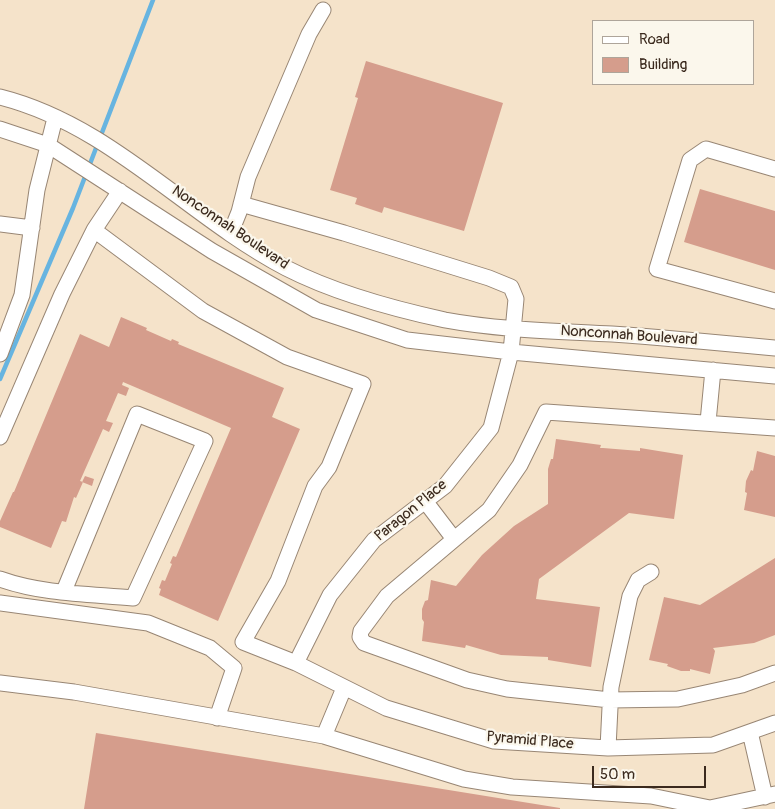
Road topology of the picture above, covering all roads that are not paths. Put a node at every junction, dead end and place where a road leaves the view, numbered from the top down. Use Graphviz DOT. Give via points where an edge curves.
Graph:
graph roads {
  1 [pos="323,10"];
  2 [pos="0,97"];
  3 [pos="55,118"];
  4 [pos="0,130"];
  5 [pos="48,145"];
  6 [pos="775,169"];
  7 [pos="120,191"];
  8 [pos="241,204"];
  9 [pos="0,224"];
  10 [pos="32,228"];
  11 [pos="94,230"];
  12 [pos="230,232"];
  13 [pos="775,301"];
  14 [pos="513,327"];
  15 [pos="775,348"];
  16 [pos="510,352"];
  17 [pos="0,354"];
  18 [pos="713,370"];
  19 [pos="775,376"];
  20 [pos="708,422"];
  21 [pos="775,428"];
  22 [pos="0,437"];
  23 [pos="426,501"];
  24 [pos="454,539"];
  25 [pos="651,572"];
  26 [pos="0,579"];
  27 [pos="64,591"];
  28 [pos="0,603"];
  29 [pos="296,664"];
  30 [pos="775,673"];
  31 [pos="0,684"];
  32 [pos="344,688"];
  33 [pos="610,700"];
  34 [pos="217,718"];
  35 [pos="775,722"];
  36 [pos="750,732"];
  37 [pos="324,736"];
  38 [pos="608,748"];
  39 [pos="770,796"];
  1 -- 8 [label="street" via="286,87 248,177"];
  2 -- 3 [label="street, Nonconnah Boulevard" via="28,104"];
  3 -- 5 [label="street"];
  3 -- 12 [label="street, Nonconnah Boulevard" via="100,141"];
  4 -- 5 [label="street, Nonconnah Boulevard"];
  5 -- 7 [label="street, Nonconnah Boulevard"];
  5 -- 10 [label="street"];
  6 -- 13 [label="street" via="706,149 690,160 658,269"];
  7 -- 11 [label="street"];
  7 -- 16 [label="street, Nonconnah Boulevard" via="212,250 316,310 407,340"];
  8 -- 12 [label="street"];
  8 -- 14 [label="street, Paragon Place" via="344,233 510,287 516,298"];
  9 -- 10 [label="street"];
  10 -- 17 [label="street" via="22,295"];
  11 -- 22 [label="street" via="62,294"];
  11 -- 29 [label="street, Pyramid Place" via="202,311 287,357 363,384 329,467 315,486 278,580 243,642"];
  12 -- 14 [label="street, Nonconnah Boulevard" via="286,268 352,295 446,320"];
  14 -- 15 [label="street, Nonconnah Boulevard"];
  14 -- 16 [label="street, Paragon Place"];
  16 -- 18 [label="street, Nonconnah Boulevard"];
  16 -- 23 [label="street, Paragon Place" via="491,428 445,486"];
  18 -- 19 [label="street, Nonconnah Boulevard"];
  18 -- 20 [label="street"];
  20 -- 21 [label="street"];
  20 -- 24 [label="street" via="546,412 520,465 489,510"];
  23 -- 24 [label="street"];
  23 -- 29 [label="street, Paragon Place" via="374,540 335,588"];
  24 -- 33 [label="street" via="388,596 361,630 360,638 364,644 467,680 507,689"];
  25 -- 33 [label="street" via="638,580 630,596"];
  26 -- 27 [label="street" via="20,586"];
  27 -- 27 [label="street" via="137,414 205,441 132,598"];
  28 -- 34 [label="street" via="148,623 210,648 234,668"];
  29 -- 32 [label="street, Pyramid Place"];
  30 -- 33 [label="street" via="742,685 678,699"];
  31 -- 34 [label="street" via="74,692"];
  32 -- 37 [label="street"];
  32 -- 38 [label="street, Pyramid Place" via="386,708 494,741"];
  33 -- 38 [label="street"];
  34 -- 37 [label="street"];
  35 -- 36 [label="street, Pyramid Place"];
  36 -- 38 [label="street, Pyramid Place" via="713,745"];
  36 -- 39 [label="street"];
  37 -- 39 [label="street" via="464,778 512,787 651,796 710,808"];
}
